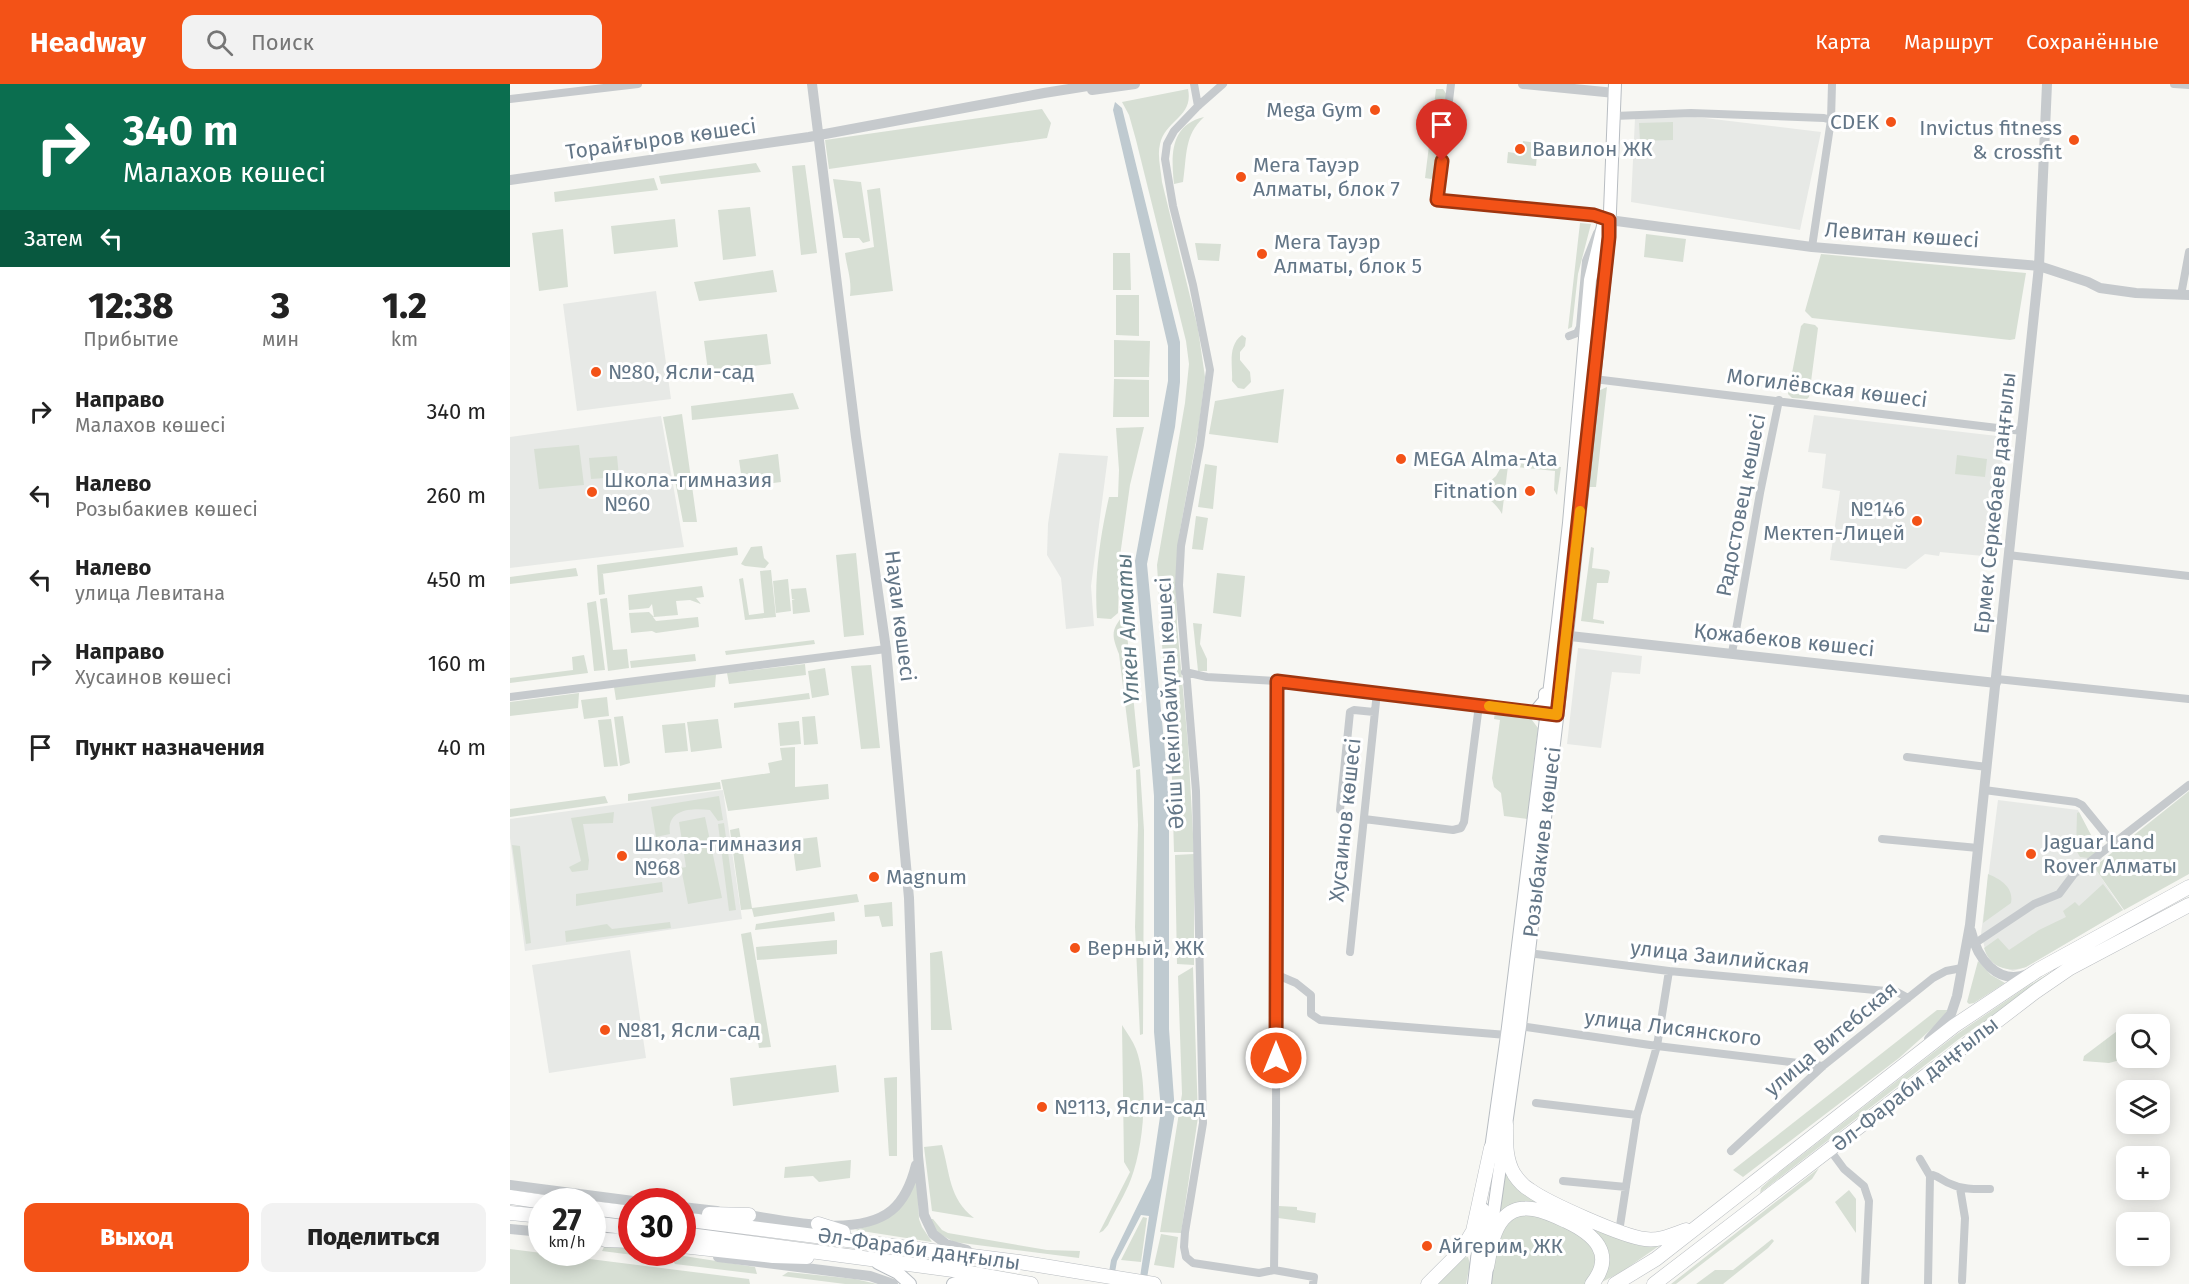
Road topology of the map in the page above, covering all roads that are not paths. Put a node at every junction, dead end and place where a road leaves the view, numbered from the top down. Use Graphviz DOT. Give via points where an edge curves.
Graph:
graph roads {
  1 [pos="638,84"];
  2 [pos="812,84"];
  3 [pos="1101,84"];
  4 [pos="1135,84"];
  5 [pos="1194,84"];
  6 [pos="1222,84"];
  7 [pos="1451,84"];
  8 [pos="1523,84"];
  9 [pos="1832,84"];
  10 [pos="2048,84"];
  11 [pos="2174,84"];
  12 [pos="2189,85"];
  13 [pos="583,88"];
  14 [pos="1615,88"];
  15 [pos="1074,91"];
  16 [pos="510,99"];
  17 [pos="1198,106"];
  18 [pos="1614,116"];
  19 [pos="1831,120"];
  20 [pos="818,135"];
  21 [pos="510,180"];
  22 [pos="1606,221"];
  23 [pos="1812,247"];
  24 [pos="2189,252"];
  25 [pos="2039,266"];
  26 [pos="2185,295"];
  27 [pos="1569,336"];
  28 [pos="1594,379"];
  29 [pos="1779,400"];
  30 [pos="2022,431"];
  31 [pos="2008,555"];
  32 [pos="2189,576"];
  33 [pos="1561,634"];
  34 [pos="886,649"];
  35 [pos="1732,652"];
  36 [pos="1185,672"];
  37 [pos="1277,681"];
  38 [pos="1996,681"];
  39 [pos="1377,692"];
  40 [pos="510,697"];
  41 [pos="2189,699"];
  42 [pos="1479,705"];
  43 [pos="1374,712"];
  44 [pos="1547,713"];
  45 [pos="1907,758"];
  46 [pos="1987,767"];
  47 [pos="2189,785"];
  48 [pos="1984,790"];
  49 [pos="1340,810"];
  50 [pos="1364,819"];
  51 [pos="1882,839"];
  52 [pos="2113,843"];
  53 [pos="1978,848"];
  54 [pos="2189,887"];
  55 [pos="2189,905"];
  56 [pos="1970,925"];
  57 [pos="1974,944"];
  58 [pos="1350,952"];
  59 [pos="1528,953"];
  60 [pos="1962,968"];
  61 [pos="2038,970"];
  62 [pos="1669,971"];
  63 [pos="1275,974"];
  64 [pos="1908,998"];
  65 [pos="1520,1026"];
  66 [pos="1507,1035"];
  67 [pos="1657,1046"];
  68 [pos="1823,1066"];
  69 [pos="1902,1067"];
  70 [pos="1536,1103"];
  71 [pos="1637,1115"];
  72 [pos="1506,1124"];
  73 [pos="1491,1148"];
  74 [pos="1830,1150"];
  75 [pos="1731,1151"];
  76 [pos="918,1156"];
  77 [pos="1920,1159"];
  78 [pos="1930,1176"];
  79 [pos="1563,1181"];
  80 [pos="510,1185"];
  81 [pos="1626,1187"];
  82 [pos="1960,1188"];
  83 [pos="1990,1189"];
  84 [pos="510,1197"];
  85 [pos="618,1199"];
  86 [pos="528,1200"];
  87 [pos="696,1209"];
  88 [pos="510,1213"];
  89 [pos="696,1213"];
  90 [pos="528,1215"];
  91 [pos="749,1215"];
  92 [pos="696,1221"];
  93 [pos="818,1224"];
  94 [pos="1699,1225"];
  95 [pos="510,1229"];
  96 [pos="528,1231"];
  97 [pos="1619,1232"];
  98 [pos="696,1236"];
  99 [pos="877,1243"];
  100 [pos="696,1248"];
  101 [pos="696,1254"];
  102 [pos="863,1257"];
  103 [pos="1019,1262"];
  104 [pos="1487,1267"];
  105 [pos="1274,1270"];
  106 [pos="1663,1279"];
  107 [pos="1962,1281"];
  108 [pos="1016,1282"];
  109 [pos="893,1284"];
  110 [pos="910,1284"];
  111 [pos="953,1284"];
  112 [pos="1031,1284"];
  113 [pos="1154,1284"];
  114 [pos="1313,1284"];
  115 [pos="1428,1284"];
  116 [pos="1474,1284"];
  117 [pos="1485,1284"];
  118 [pos="1592,1284"];
  119 [pos="1615,1284"];
  120 [pos="1654,1284"];
  121 [pos="1865,1284"];
  122 [pos="1928,1284"];
  1 -- 13 [label="street"];
  2 -- 20 [label="street, Науаи көшесі"];
  3 -- 15 [label="street"];
  4 -- 15 [label="street"];
  5 -- 17 [label="street"];
  6 -- 17 [label="street, Әбіш Кекілбайұлы көшесі"];
  7 -- 22 [label="street" via="1437,200 1594,215"];
  8 -- 14 [label="street"];
  9 -- 19 [label="street"];
  10 -- 25 [label="street, Ермек Серкебаев даңғылы"];
  11 -- 12 [label="street"];
  13 -- 16 [label="street"];
  14 -- 18 [label="main road, Розыбакиев көшесі"];
  15 -- 20 [label="street, Торайғыров көшесі"];
  17 -- 36 [label="street, Әбіш Кекілбайұлы көшесі" via="1174,131 1167,144 1166,159 1210,370 1181,546 1179,585"];
  18 -- 19 [label="street" via="1691,113"];
  18 -- 22 [label="main road, Розыбакиев көшесі"];
  19 -- 23 [label="street"];
  20 -- 21 [label="street, Торайғыров көшесі"];
  20 -- 34 [label="street, Науаи көшесі"];
  22 -- 23 [label="street, Левитан көшесі"];
  22 -- 27 [label="street" via="1586,261 1580,327 1578,333"];
  22 -- 28 [label="main road, Розыбакиев көшесі" via="1609,237"];
  22 -- 33 [label="main road, Розыбакиев көшесі" via="1590,280"];
  23 -- 25 [label="street, Левитан көшесі"];
  24 -- 26 [label="street"];
  25 -- 26 [label="street, Левитан көшесі" via="2100,288"];
  25 -- 30 [label="street, Ермек Серкебаев даңғылы"];
  28 -- 29 [label="street, Могилёвская көшесі"];
  28 -- 33 [label="main road, Розыбакиев көшесі"];
  29 -- 30 [label="street, Могилёвская көшесі"];
  29 -- 35 [label="street, Радостовец көшесі"];
  30 -- 31 [label="street, Ермек Серкебаев даңғылы"];
  31 -- 32 [label="street"];
  31 -- 38 [label="street, Ермек Серкебаев даңғылы"];
  33 -- 35 [label="street, Қожабеков көшесі"];
  33 -- 44 [label="main road, Розыбакиев көшесі"];
  33 -- 44 [label="main road, Розыбакиев көшесі" via="1554,648 1545,700"];
  34 -- 40 [label="street"];
  34 -- 76 [label="street, Науаи көшесі" via="909,898"];
  35 -- 38 [label="street, Қожабеков көшесі"];
  36 -- 37 [label="street"];
  36 -- 105 [label="street, Әбіш Кекілбайұлы көшесі" via="1196,791 1203,1123 1184,1247 1186,1257 1193,1263 1259,1273"];
  37 -- 39 [label="street"];
  37 -- 63 [label="street"];
  38 -- 41 [label="street"];
  38 -- 46 [label="street, Ермек Серкебаев даңғылы"];
  39 -- 42 [label="street"];
  39 -- 43 [label="street, Хусаинов көшесі"];
  42 -- 44 [label="street"];
  42 -- 50 [label="street" via="1461,828"];
  43 -- 49 [label="street" via="1350,712"];
  43 -- 50 [label="street, Хусаинов көшесі"];
  44 -- 59 [label="main road, Розыбакиев көшесі"];
  44 -- 66 [label="main road, Розыбакиев көшесі"];
  45 -- 46 [label="street"];
  46 -- 48 [label="street, Ермек Серкебаев даңғылы"];
  47 -- 52 [label="street"];
  48 -- 52 [label="street" via="2076,802"];
  48 -- 53 [label="street, Ермек Серкебаев даңғылы"];
  50 -- 58 [label="street, Хусаинов көшесі"];
  51 -- 53 [label="street"];
  52 -- 57 [label="street" via="2074,874 2059,894 2034,904"];
  53 -- 56 [label="street, Ермек Серкебаев даңғылы"];
  54 -- 61 [label="main road, Әл-Фараби даңғылы"];
  55 -- 74 [label="main road, Әл-Фараби даңғылы" via="2070,968"];
  56 -- 57 [label="street"];
  56 -- 60 [label="street"];
  57 -- 61 [label="street" via="1986,964 2002,975 2016,978"];
  59 -- 62 [label="street, улица Заилийская"];
  59 -- 65 [label="main road, Розыбакиев көшесі"];
  60 -- 64 [label="street, улица Витебская" via="1933,978"];
  60 -- 69 [label="street" via="1951,1014"];
  61 -- 69 [label="main road, Әл-Фараби даңғылы" via="1954,1026"];
  62 -- 64 [label="street, улица Заилийская" via="1897,992"];
  62 -- 67 [label="street"];
  63 -- 66 [label="street" via="1311,995 1311,1014 1320,1020"];
  63 -- 105 [label="street"];
  64 -- 68 [label="street, улица Витебская"];
  65 -- 67 [label="street, улица Лисянского"];
  65 -- 72 [label="main road, Розыбакиев көшесі"];
  66 -- 73 [label="main road, Розыбакиев көшесі"];
  67 -- 68 [label="street, улица Лисянского"];
  67 -- 71 [label="street"];
  68 -- 75 [label="street, улица Витебская"];
  69 -- 94 [label="main road, Әл-Фараби даңғылы"];
  70 -- 71 [label="street"];
  71 -- 81 [label="street"];
  72 -- 97 [label="main road" via="1508,1159 1520,1182 1540,1197"];
  72 -- 104 [label="main road, Розыбакиев көшесі"];
  73 -- 115 [label="main road" via="1473,1231 1461,1251"];
  73 -- 116 [label="main road"];
  74 -- 106 [label="main road, Әл-Фараби даңғылы"];
  74 -- 121 [label="street" via="1864,1186 1869,1201"];
  76 -- 93 [label="street, Науаи көшесі" via="904,1196 886,1215 857,1224"];
  76 -- 103 [label="street, Науаи көшесі" via="924,1215 933,1234 955,1247"];
  77 -- 78 [label="street"];
  78 -- 82 [label="street"];
  78 -- 122 [label="street"];
  79 -- 81 [label="street"];
  80 -- 85 [label="street"];
  81 -- 97 [label="street"];
  82 -- 83 [label="street"];
  82 -- 107 [label="street" via="1965,1218"];
  84 -- 86 [label="main road"];
  87 -- 91 [label="street, Әл-Фараби даңғылы"];
  88 -- 90 [label="main road"];
  89 -- 91 [label="main road"];
  91 -- 93 [label="street, Әл-Фараби даңғылы"];
  92 -- 99 [label="main road, Әл-Фараби даңғылы"];
  93 -- 99 [label="main road"];
  94 -- 97 [label="main road" via="1656,1239"];
  94 -- 119 [label="main road, Әл-Фараби даңғылы" via="1656,1259"];
  95 -- 96 [label="street"];
  98 -- 102 [label="main road, Әл-Фараби даңғылы"];
  99 -- 103 [label="main road, Әл-Фараби даңғылы"];
  100 -- 102 [label="main road" via="773,1256"];
  101 -- 109 [label="street" via="870,1276"];
  102 -- 108 [label="main road, Әл-Фараби даңғылы"];
  102 -- 110 [label="main road" via="898,1273"];
  103 -- 113 [label="main road, Әл-Фараби даңғылы"];
  104 -- 117 [label="main road, Розыбакиев көшесі"];
  104 -- 118 [label="main road" via="1494,1236 1503,1219 1516,1210 1533,1209 1581,1228 1596,1240 1602,1266"];
  105 -- 114 [label="street" via="1314,1277"];
  106 -- 120 [label="main road, Әл-Фараби даңғылы"];
  108 -- 111 [label="main road" via="978,1280"];
  108 -- 112 [label="main road, Әл-Фараби даңғылы"];
}
